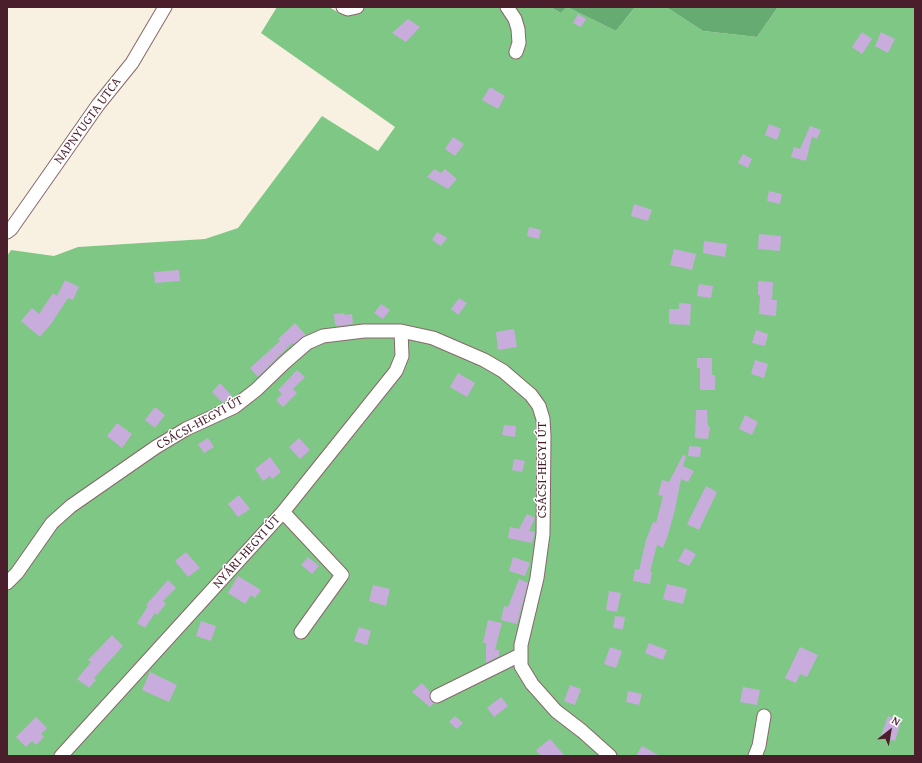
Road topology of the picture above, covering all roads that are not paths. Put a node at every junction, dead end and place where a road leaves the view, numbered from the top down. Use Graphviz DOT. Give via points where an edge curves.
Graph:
graph roads {
  1 [pos="164,7"];
  2 [pos="344,7"];
  3 [pos="357,7"];
  4 [pos="507,7"];
  5 [pos="516,52"];
  6 [pos="7,232"];
  7 [pos="401,332"];
  8 [pos="283,512"];
  9 [pos="7,583"];
  10 [pos="301,632"];
  11 [pos="520,654"];
  12 [pos="437,696"];
  13 [pos="764,716"];
  14 [pos="61,756"];
  15 [pos="610,756"];
  16 [pos="755,756"];
  1 -- 6 [label="street, NAPNYUGTA UTCA" via="132,63 98,105"];
  2 -- 3 [label="street"];
  4 -- 5 [label="street" via="515,18 518,30 519,43"];
  7 -- 8 [label="street, NYÁRI-HEGYI ÚT" via="402,356 396,371"];
  7 -- 9 [label="street, CSÁCSI-HEGYI ÚT" via="364,331 323,336 307,343 256,390 234,406 156,447 71,506 52,523"];
  7 -- 11 [label="street, CSÁCSI-HEGYI ÚT" via="433,338 484,360 503,371 531,395 539,406 544,436 543,534 537,578"];
  8 -- 10 [label="street" via="342,575"];
  8 -- 14 [label="street, NYÁRI-HEGYI ÚT"];
  11 -- 12 [label="street"];
  11 -- 15 [label="street, CSÁCSI-HEGYI ÚT" via="521,666 532,684 556,711"];
  13 -- 16 [label="street"];
}
